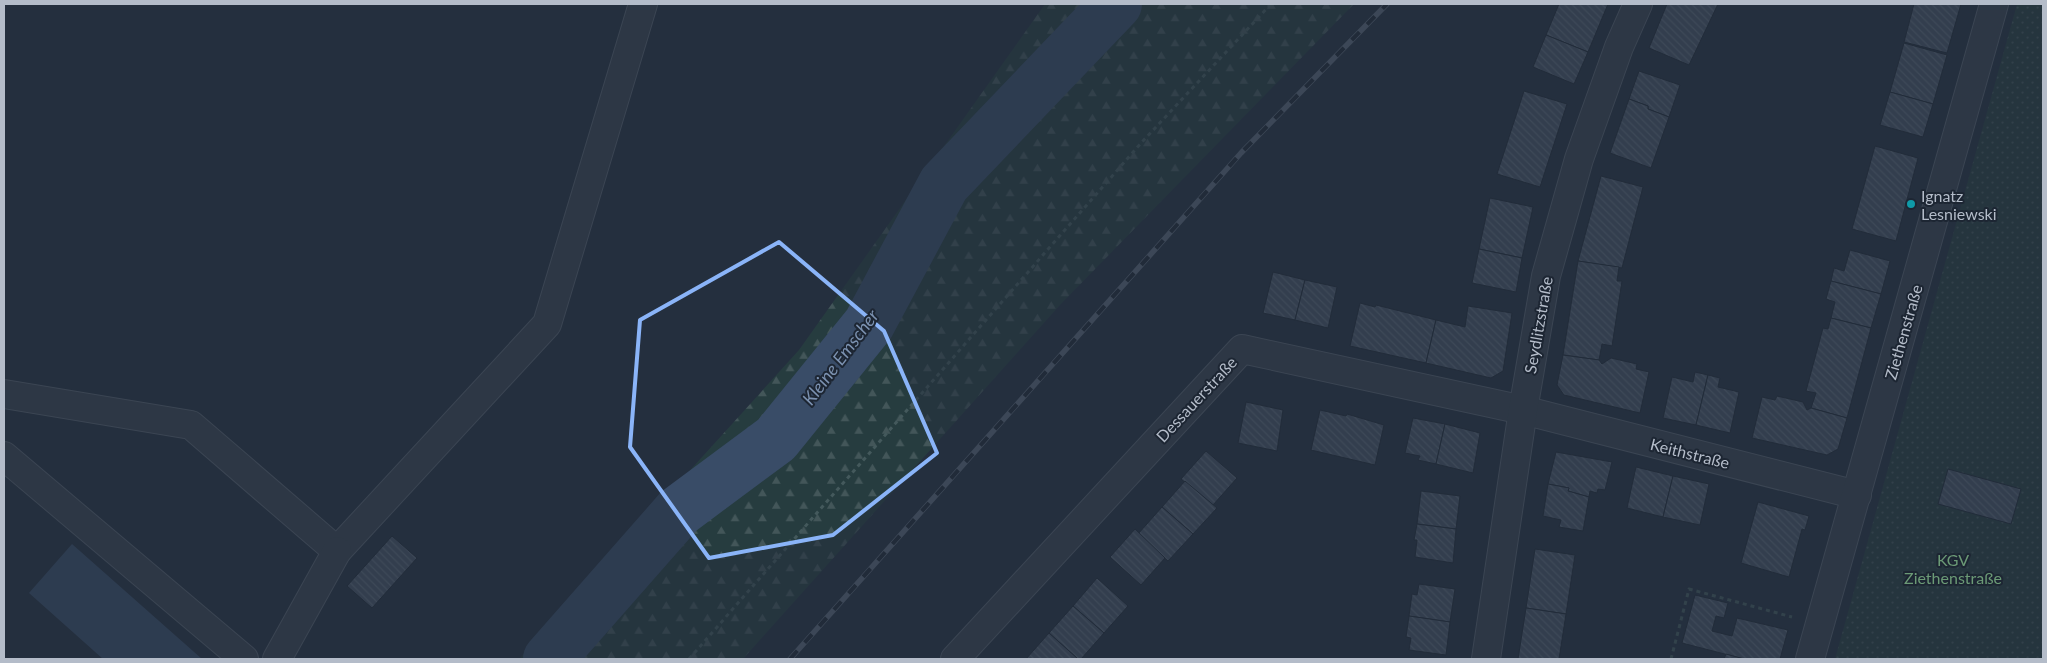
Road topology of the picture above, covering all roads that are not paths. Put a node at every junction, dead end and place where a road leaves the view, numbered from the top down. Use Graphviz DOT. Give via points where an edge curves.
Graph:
graph roads {
  1 [pos="644,4"];
  2 [pos="1638,4"];
  3 [pos="1994,4"];
  4 [pos="4,394"];
  5 [pos="1523,410"];
  6 [pos="4,456"];
  7 [pos="1857,495"];
  8 [pos="337,551"];
  9 [pos="244,659"];
  10 [pos="277,659"];
  11 [pos="955,659"];
  12 [pos="1486,659"];
  13 [pos="1810,659"];
  1 -- 8 [label="street" via="547,324"];
  2 -- 5 [label="street, Seydlitzstraße" via="1579,159 1546,276"];
  3 -- 7 [label="street, Ziethenstraße"];
  4 -- 8 [label="street" via="191,424"];
  5 -- 7 [label="street, Keithstraße"];
  5 -- 11 [label="street, Dessauerstraße" via="1242,349"];
  5 -- 12 [label="street, Seydlitzstraße"];
  6 -- 9 [label="street"];
  7 -- 13 [label="street, Ziethenstraße"];
  8 -- 10 [label="street"];
}
